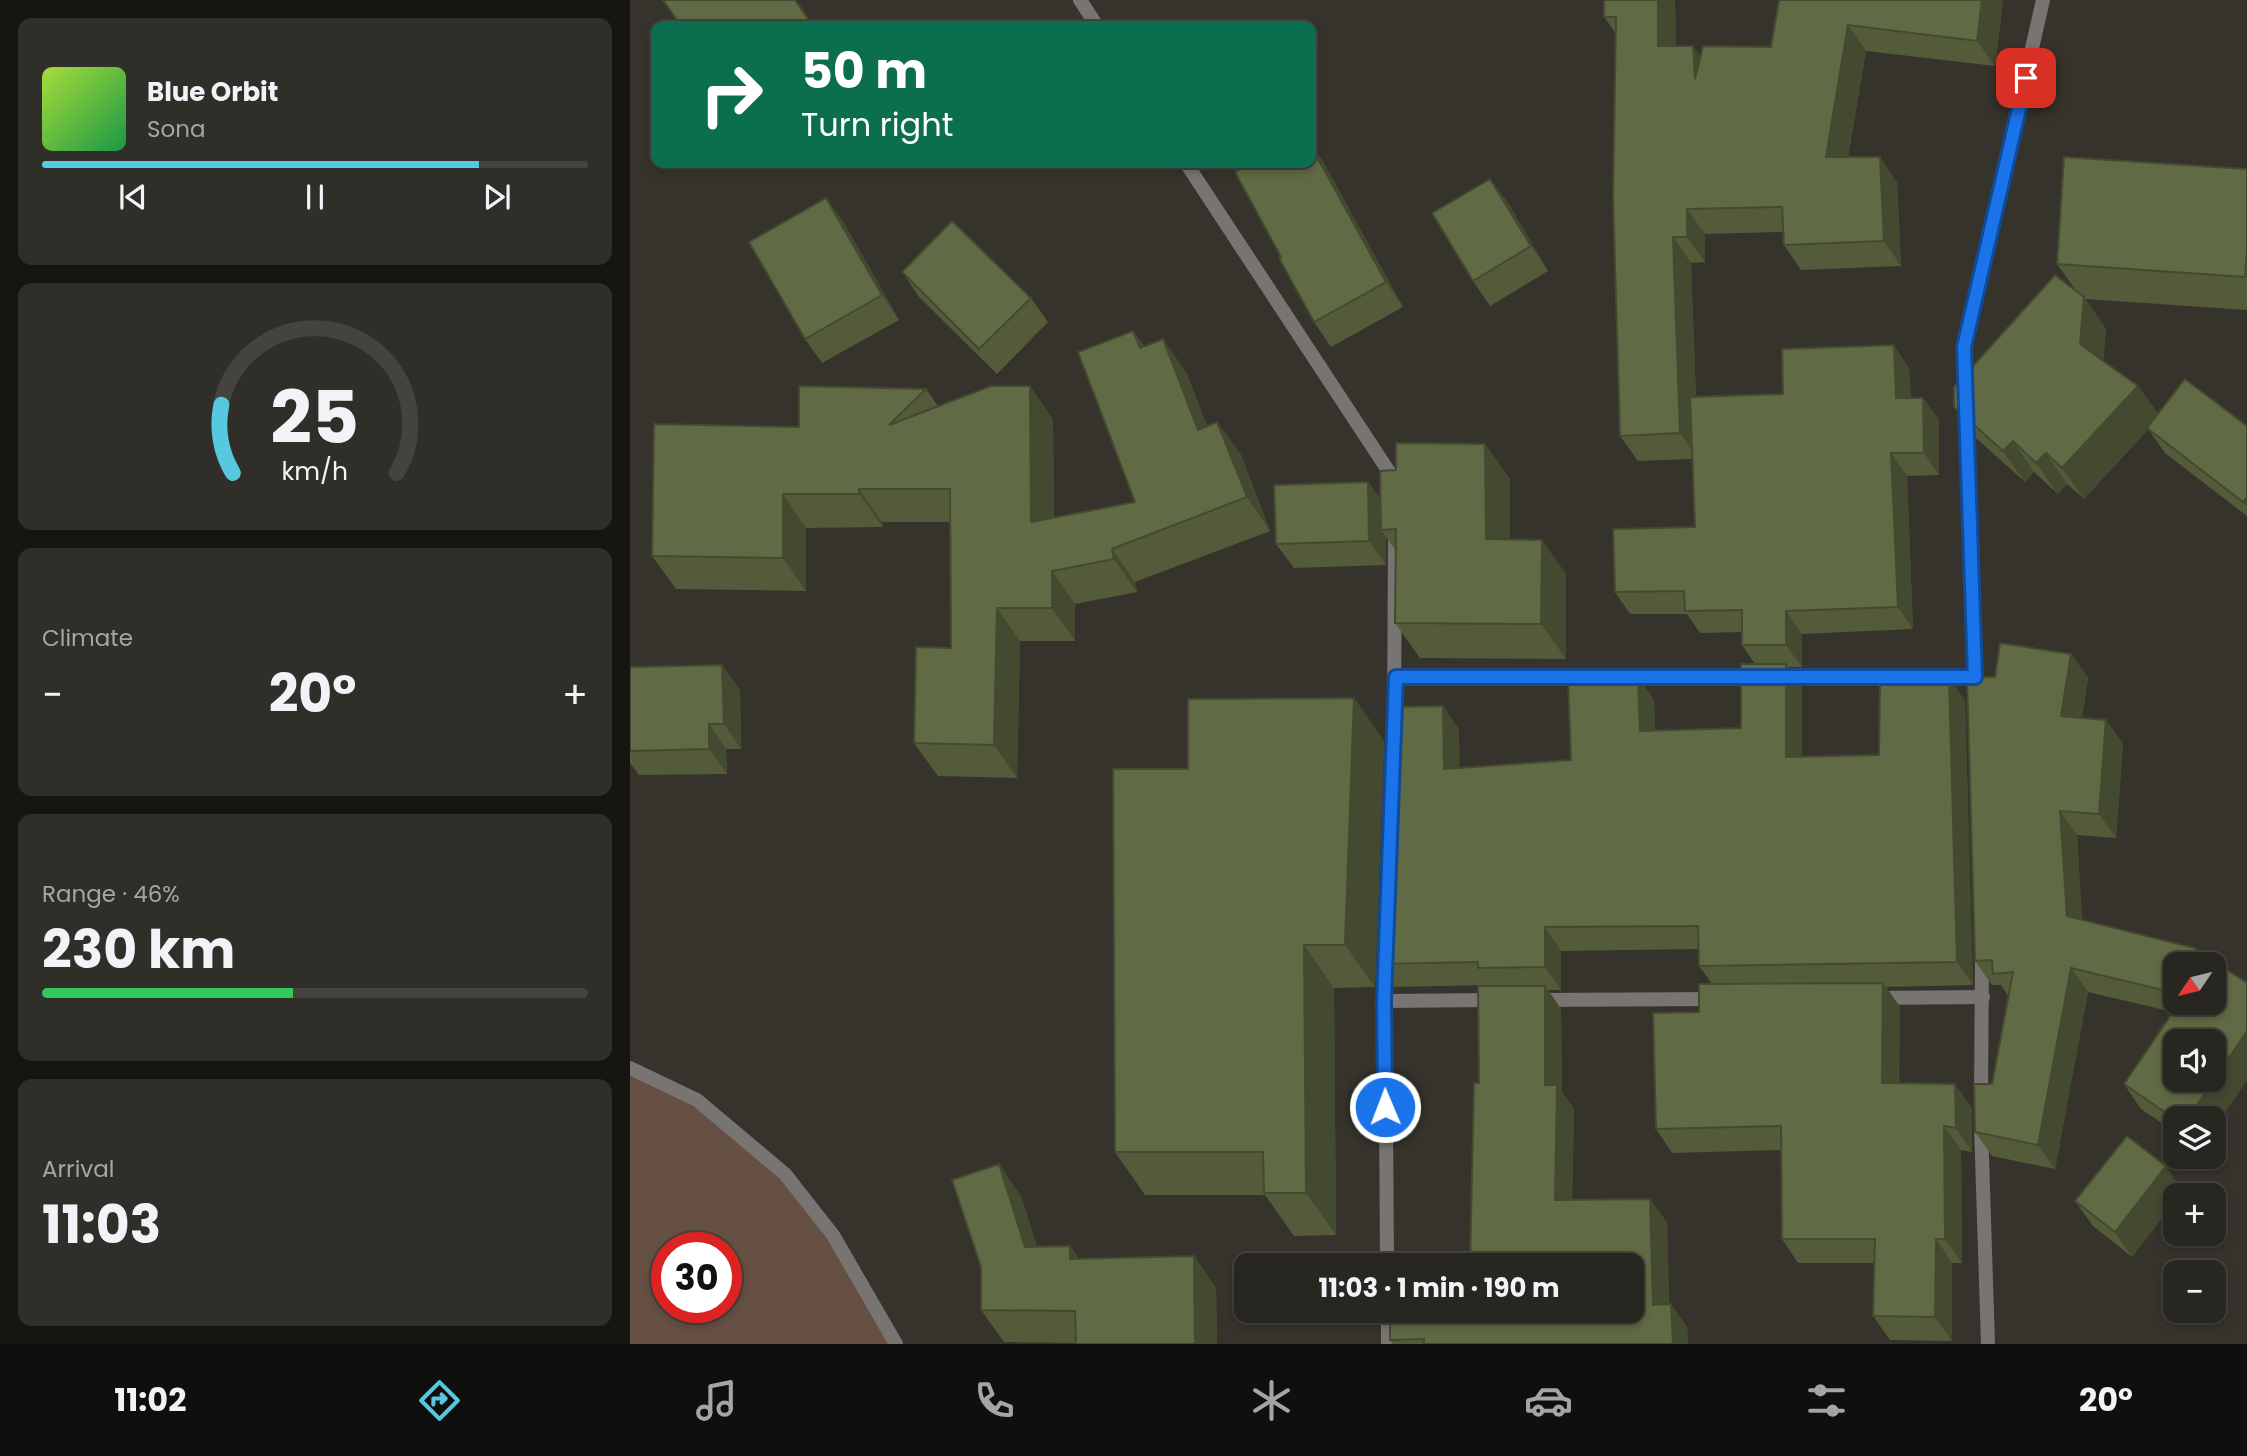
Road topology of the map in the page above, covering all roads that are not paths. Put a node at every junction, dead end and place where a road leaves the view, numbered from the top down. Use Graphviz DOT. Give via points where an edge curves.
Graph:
graph roads {
  1 [pos="1080,0"];
  2 [pos="2043,0"];
  3 [pos="1094,21"];
  4 [pos="1189,168"];
  5 [pos="1396,677"];
  6 [pos="1975,677"];
  7 [pos="1976,717"];
  8 [pos="1393,745"];
  9 [pos="1386,933"];
  10 [pos="1982,943"];
  11 [pos="1983,997"];
  12 [pos="1858,998"];
  13 [pos="1732,999"];
  14 [pos="1384,1001"];
  15 [pos="630,1068"];
  16 [pos="1387,1253"];
  17 [pos="1388,1323"];
  18 [pos="896,1344"];
  19 [pos="1388,1344"];
  20 [pos="1988,1344"];
  1 -- 3 [label="street"];
  2 -- 6 [label="street" via="1964,347"];
  4 -- 5 [label="street" via="1395,481"];
  5 -- 6 [label="street"];
  5 -- 8 [label="street"];
  6 -- 7 [label="street"];
  9 -- 14 [label="street"];
  10 -- 11 [label="street"];
  11 -- 12 [label="street"];
  11 -- 20 [label="street" via="1981,1117"];
  13 -- 14 [label="street"];
  14 -- 16 [label="street"];
  15 -- 18 [label="street" via="697,1100 785,1174 833,1236"];
  17 -- 19 [label="street"];
}
